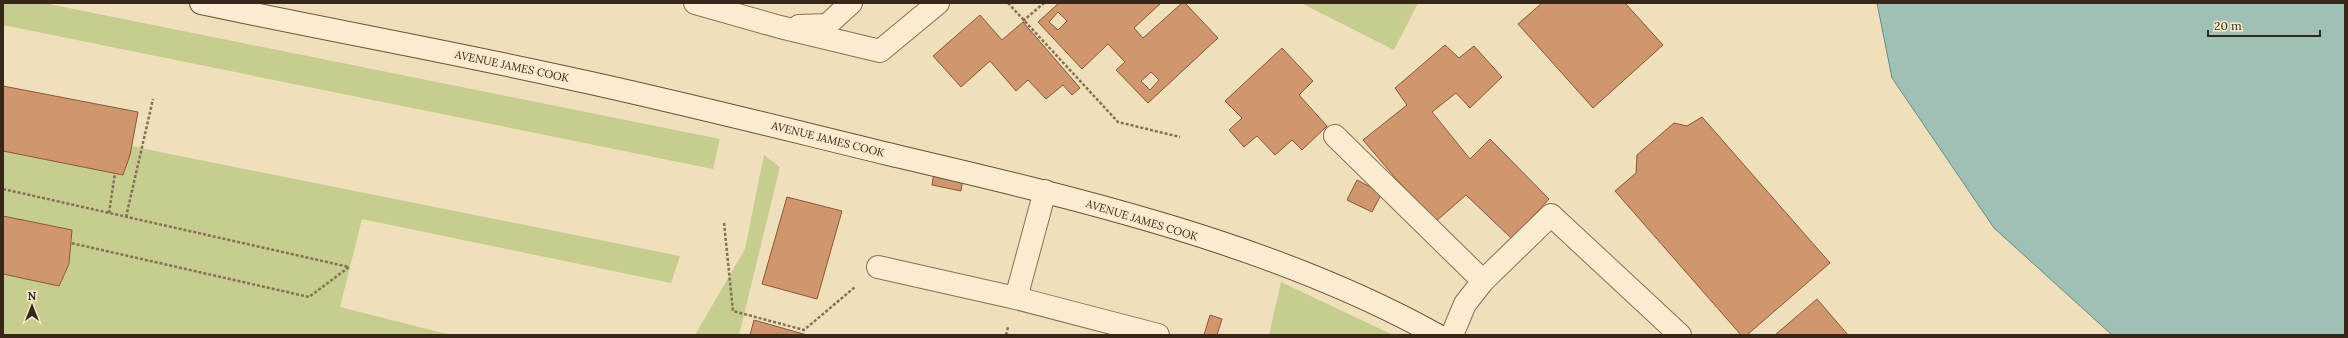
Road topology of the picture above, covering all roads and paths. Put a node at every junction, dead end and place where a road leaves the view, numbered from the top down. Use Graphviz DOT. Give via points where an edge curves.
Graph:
graph roads {
  1 [pos="695,3"];
  2 [pos="851,3"];
  3 [pos="938,3"];
  4 [pos="1008,3"];
  5 [pos="1044,3"];
  6 [pos="216,4"];
  7 [pos="1023,22"];
  8 [pos="780,27"];
  9 [pos="153,99"];
  10 [pos="1335,136"];
  11 [pos="1180,137"];
  12 [pos="115,174"];
  13 [pos="3,189"];
  14 [pos="1045,191"];
  15 [pos="110,213"];
  16 [pos="126,217"];
  17 [pos="724,223"];
  18 [pos="71,243"];
  19 [pos="878,268"];
  20 [pos="1483,280"];
  21 [pos="1016,298"];
  22 [pos="1158,335"];
  23 [pos="1437,335"];
  24 [pos="1452,335"];
  25 [pos="1680,335"];
  1 -- 8 [label="main road"];
  2 -- 8 [label="main road" via="827,25"];
  3 -- 8 [label="main road" via="880,52"];
  4 -- 11 [label="path" via="1118,122"];
  5 -- 7 [label="path"];
  6 -- 14 [label="main road, AVENUE JAMES COOK" via="568,78"];
  9 -- 16 [label="path"];
  10 -- 20 [label="main road"];
  12 -- 15 [label="path"];
  13 -- 15 [label="path"];
  14 -- 21 [label="main road"];
  14 -- 23 [label="main road, AVENUE JAMES COOK" via="1229,246 1396,312"];
  15 -- 16 [label="path"];
  16 -- 18 [label="path" via="349,268 309,297"];
  17 -- 19 [label="path" via="733,311 804,330"];
  19 -- 21 [label="main road"];
  20 -- 24 [label="main road" via="1465,304"];
  20 -- 25 [label="main road" via="1551,215"];
  21 -- 22 [label="main road"];
}
